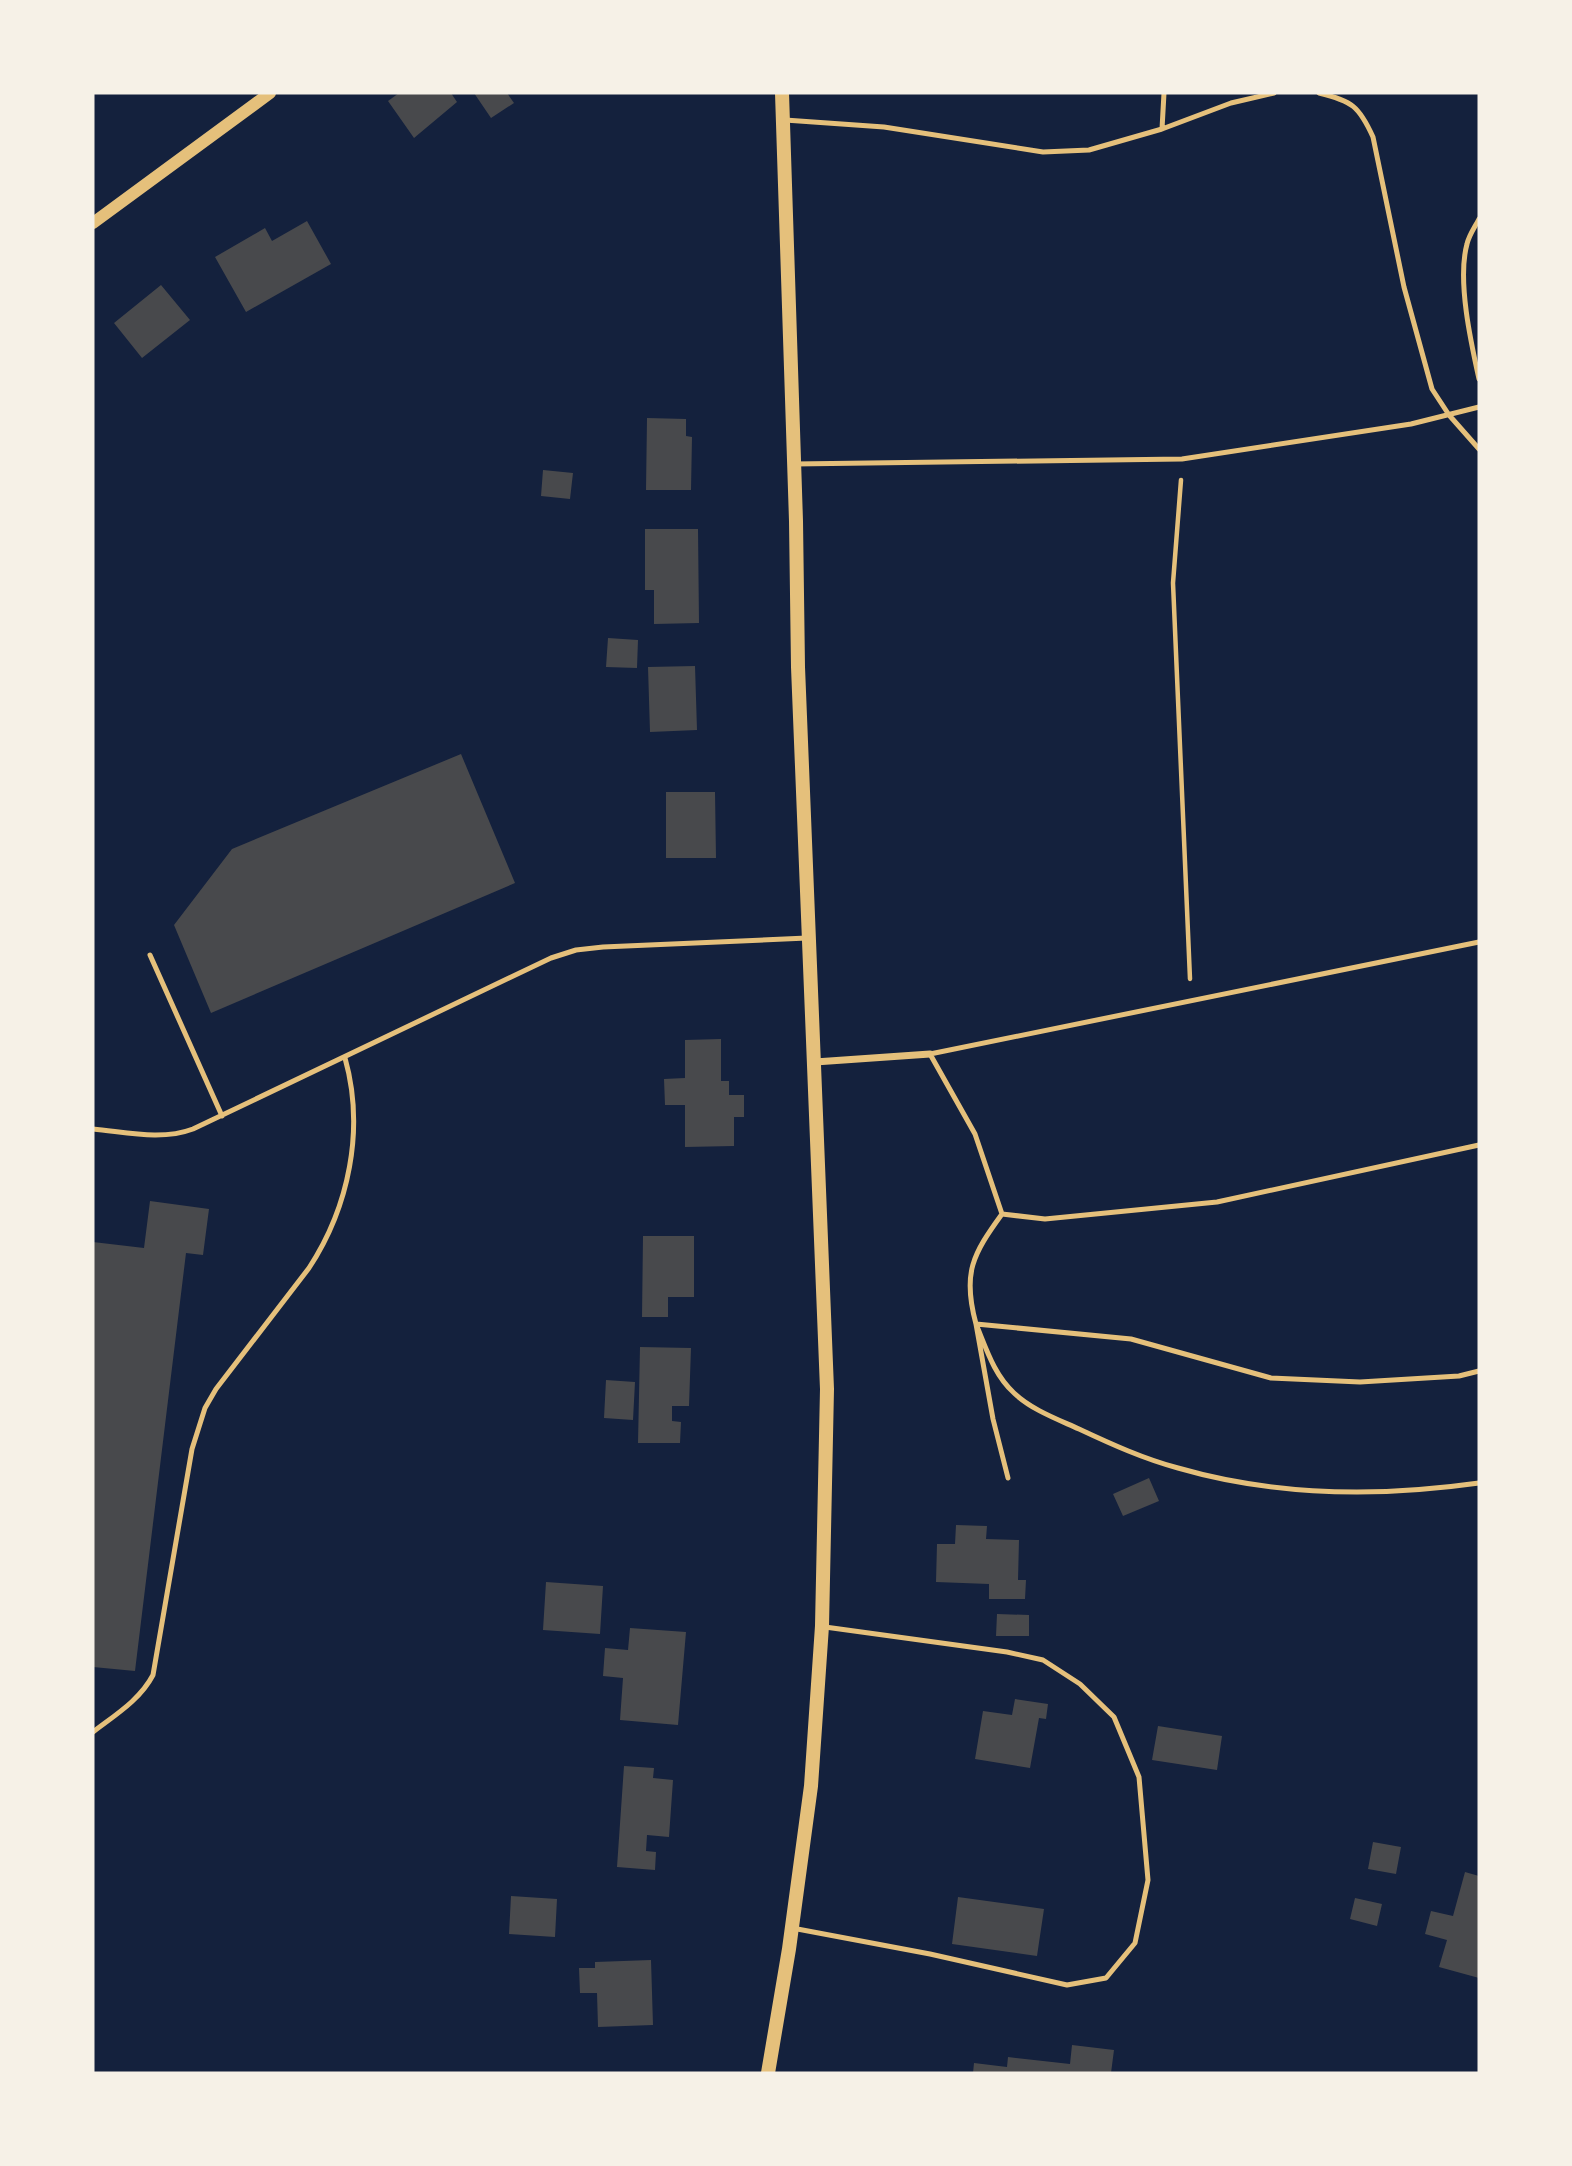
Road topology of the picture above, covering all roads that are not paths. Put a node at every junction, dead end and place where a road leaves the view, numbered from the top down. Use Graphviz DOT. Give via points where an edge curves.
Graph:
graph roads {
  1 [pos="270,93"];
  2 [pos="782,93"];
  3 [pos="1164,93"];
  4 [pos="1274,93"];
  5 [pos="1319,93"];
  6 [pos="782,120"];
  7 [pos="1162,129"];
  8 [pos="1479,219"];
  9 [pos="93,223"];
  10 [pos="1479,379"];
  11 [pos="1479,407"];
  12 [pos="1449,415"];
  13 [pos="1479,449"];
  14 [pos="794,464"];
  15 [pos="809,938"];
  16 [pos="1479,942"];
  17 [pos="150,955"];
  18 [pos="930,1054"];
  19 [pos="345,1058"];
  20 [pos="815,1062"];
  21 [pos="222,1116"];
  22 [pos="93,1129"];
  23 [pos="1479,1145"];
  24 [pos="1002,1214"];
  25 [pos="976,1324"];
  26 [pos="1479,1371"];
  27 [pos="1008,1479"];
  28 [pos="1479,1483"];
  29 [pos="822,1626"];
  30 [pos="93,1732"];
  31 [pos="792,1927"];
  32 [pos="768,2073"];
  1 -- 9 [label="street"];
  2 -- 6 [label="main road"];
  3 -- 7 [label="lane"];
  4 -- 7 [label="lane" via="1231,103"];
  5 -- 12 [label="lane" via="1346,99 1364,116 1373,137 1428,377"];
  6 -- 7 [label="lane" via="884,127 1043,152 1089,150"];
  6 -- 14 [label="main road"];
  8 -- 10 [label="lane" via="1467,243 1464,284"];
  11 -- 12 [label="lane"];
  12 -- 13 [label="lane"];
  12 -- 14 [label="lane" via="1182,459"];
  14 -- 15 [label="main road"];
  15 -- 19 [label="lane" via="576,950 528,968"];
  15 -- 20 [label="main road"];
  16 -- 18 [label="lane"];
  17 -- 21 [label="lane"];
  18 -- 20 [label="street"];
  18 -- 24 [label="lane" via="975,1134"];
  19 -- 21 [label="lane"];
  19 -- 30 [label="lane" via="355,1113 353,1144 333,1225 309,1268 205,1408 192,1448 153,1675 136,1699"];
  20 -- 29 [label="main road" via="827,1389"];
  21 -- 22 [label="lane" via="161,1136"];
  23 -- 24 [label="lane" via="1217,1202 1045,1219"];
  24 -- 25 [label="lane" via="974,1257 970,1302"];
  25 -- 26 [label="lane" via="1130,1339 1271,1378 1360,1381"];
  25 -- 27 [label="lane"];
  25 -- 28 [label="lane" via="998,1374 1035,1409 1177,1468 1256,1485 1329,1490 1398,1492"];
  29 -- 31 [label="main road" via="811,1786"];
  29 -- 31 [label="lane" via="1044,1660 1080,1684 1114,1717 1139,1777 1148,1880 1135,1943 1106,1978 1067,1985"];
  31 -- 32 [label="main road"];
}
